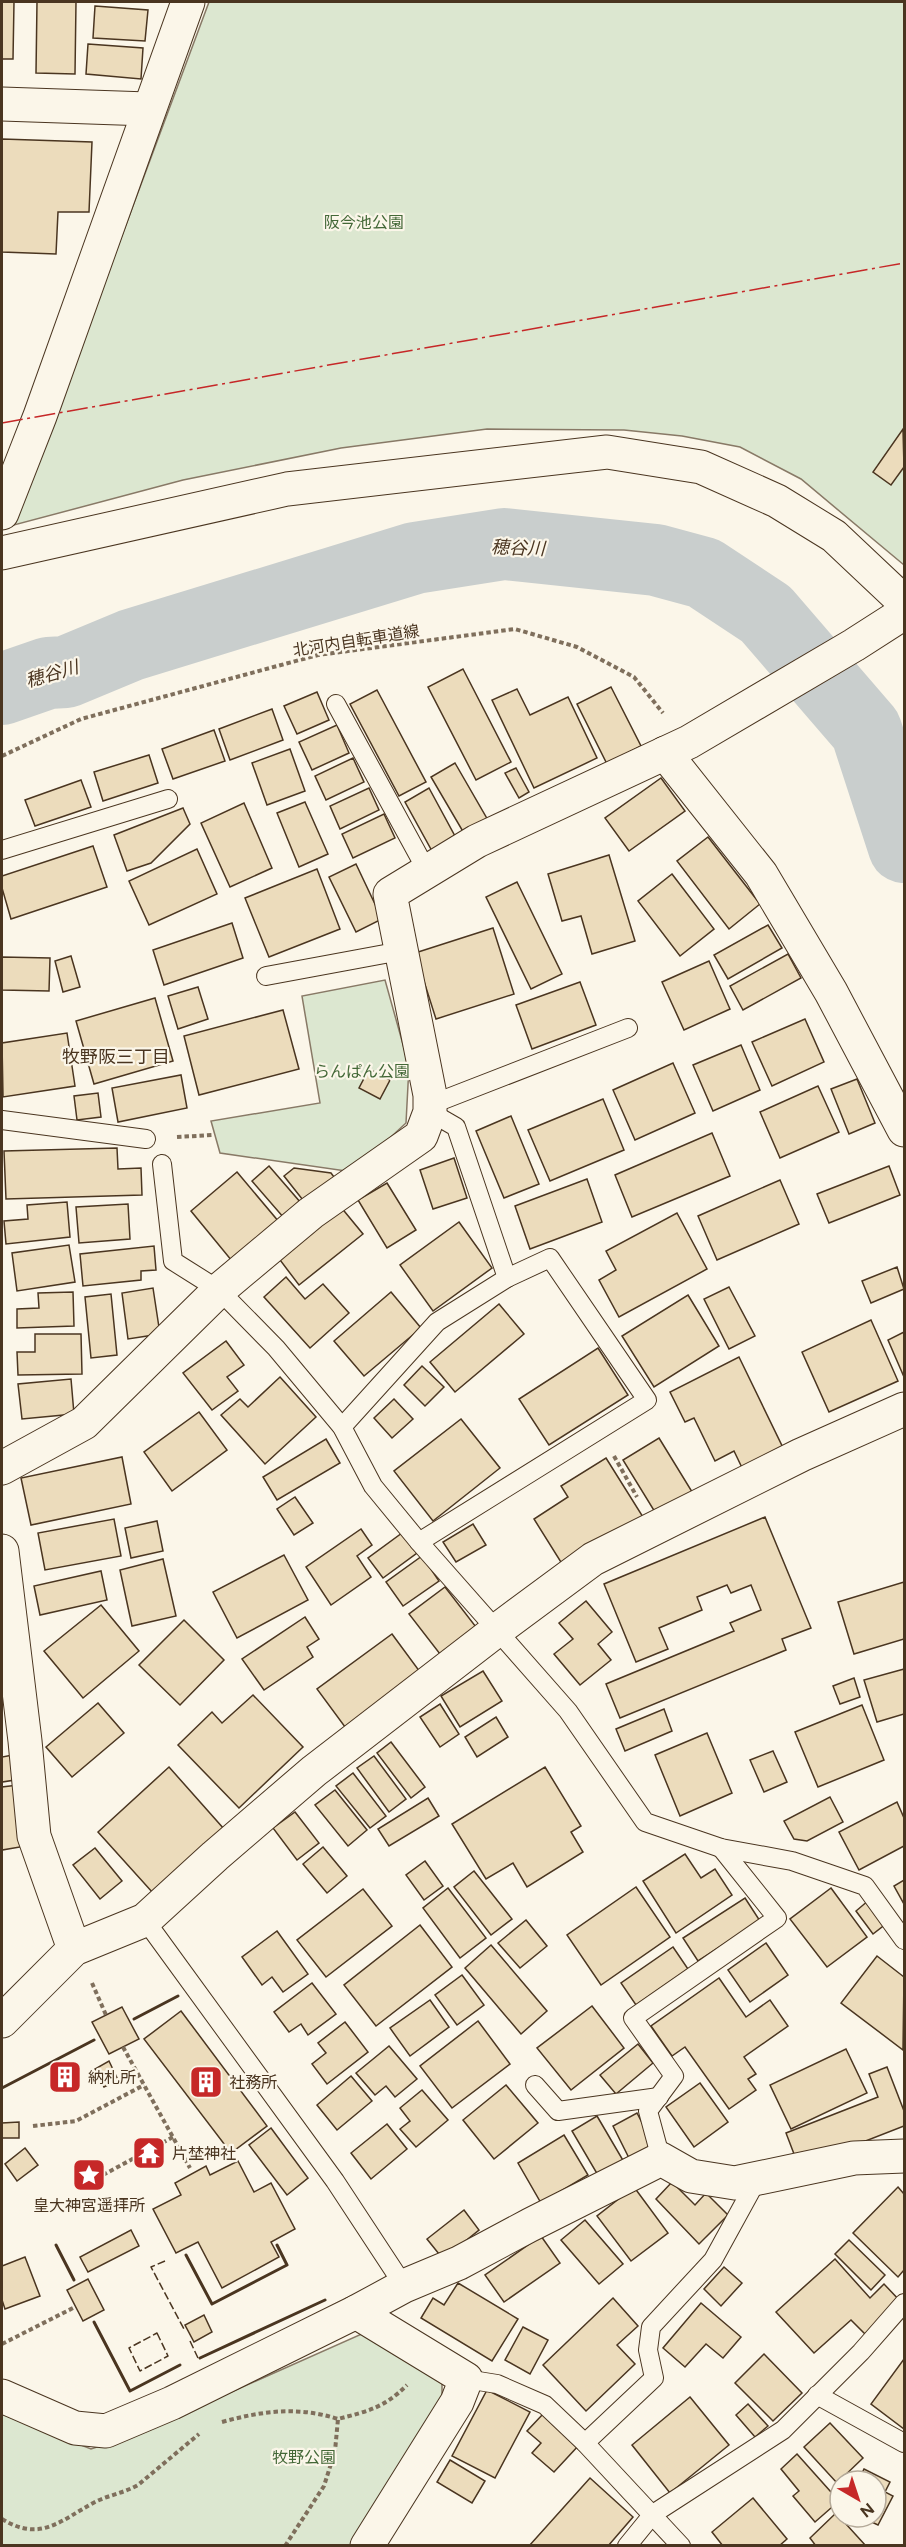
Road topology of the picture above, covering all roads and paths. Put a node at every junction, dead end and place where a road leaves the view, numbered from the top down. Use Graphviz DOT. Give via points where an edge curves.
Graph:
graph roads {
  1 [pos="188,2"];
  2 [pos="2,104"];
  3 [pos="148,109"];
  4 [pos="2,513"];
  5 [pos="2,553"];
  6 [pos="904,602"];
  7 [pos="904,613"];
  8 [pos="336,704"];
  9 [pos="677,747"];
  10 [pos="2,756"];
  11 [pos="168,800"];
  12 [pos="2,850"];
  13 [pos="427,872"];
  14 [pos="401,951"];
  15 [pos="266,976"];
  16 [pos="628,1028"];
  17 [pos="430,1108"];
  18 [pos="2,1120"];
  19 [pos="904,1130"];
  20 [pos="146,1139"];
  21 [pos="162,1164"];
  22 [pos="507,1278"];
  23 [pos="219,1290"];
  24 [pos="904,1409"];
  25 [pos="342,1427"];
  26 [pos="599,1430"];
  27 [pos="2,1468"];
  28 [pos="655,1529"];
  29 [pos="419,1542"];
  30 [pos="2,1551"];
  31 [pos="496,1630"];
  32 [pos="13,1743"];
  33 [pos="721,1848"];
  34 [pos="146,1920"];
  35 [pos="904,1940"];
  36 [pos="74,1949"];
  37 [pos="91,1982"];
  38 [pos="106,2015"];
  39 [pos="2,2021"];
  40 [pos="123,2047"];
  41 [pos="144,2085"];
  42 [pos="535,2085"];
  43 [pos="659,2097"];
  44 [pos="33,2126"];
  45 [pos="172,2137"];
  46 [pos="904,2156"];
  47 [pos="661,2159"];
  48 [pos="190,2168"];
  49 [pos="103,2175"];
  50 [pos="758,2178"];
  51 [pos="404,2286"];
  52 [pos="904,2303"];
  53 [pos="75,2307"];
  54 [pos="356,2312"];
  55 [pos="2,2344"];
  56 [pos="422,2352"];
  57 [pos="466,2379"];
  58 [pos="2,2396"];
  59 [pos="817,2396"];
  60 [pos="338,2420"];
  61 [pos="218,2424"];
  62 [pos="201,2432"];
  63 [pos="585,2443"];
  64 [pos="904,2443"];
  65 [pos="653,2514"];
  66 [pos="2,2519"];
  67 [pos="285,2546"];
  68 [pos="367,2546"];
  69 [pos="627,2546"];
  70 [pos="681,2546"];
  1 -- 3 [label="street"];
  2 -- 3 [label="street"];
  3 -- 4 [label="street"];
  5 -- 6 [label="street" via="287,489 607,452 701,467 777,501 834,536"];
  7 -- 9 [label="street"];
  8 -- 13 [label="lane"];
  9 -- 10 [label="path, 北河内自転車道線" via="634,677 577,647 515,629 318,656 81,719"];
  9 -- 13 [label="street" via="477,841"];
  9 -- 19 [label="street" via="761,874 831,992"];
  11 -- 12 [label="lane"];
  13 -- 14 [label="street" via="390,894"];
  14 -- 15 [label="lane"];
  14 -- 17 [label="street"];
  16 -- 17 [label="lane"];
  17 -- 22 [label="lane" via="456,1127"];
  17 -- 23 [label="street" via="421,1136 311,1213"];
  18 -- 20 [label="lane"];
  21 -- 23 [label="lane" via="173,1261"];
  22 -- 25 [label="lane" via="437,1322"];
  22 -- 26 [label="lane" via="550,1258 647,1400"];
  23 -- 25 [label="lane" via="276,1348"];
  23 -- 27 [label="street" via="84,1423"];
  24 -- 28 [label="street" via="801,1455"];
  25 -- 29 [label="lane" via="373,1486"];
  26 -- 28 [label="path"];
  26 -- 29 [label="lane"];
  28 -- 31 [label="street" via="593,1559"];
  29 -- 31 [label="lane"];
  30 -- 32 [label="street"];
  31 -- 33 [label="lane" via="568,1711 645,1821"];
  31 -- 34 [label="street" via="314,1771"];
  32 -- 36 [label="street" via="33,1836"];
  33 -- 35 [label="lane" via="792,1861 865,1886"];
  33 -- 43 [label="lane" via="777,1918 633,2018 674,2076"];
  34 -- 36 [label="street"];
  34 -- 51 [label="lane" via="335,2181"];
  36 -- 39 [label="street"];
  37 -- 38 [label="path"];
  40 -- 41 [label="path"];
  41 -- 44 [label="path" via="76,2121"];
  41 -- 45 [label="path"];
  42 -- 43 [label="lane" via="558,2111"];
  43 -- 47 [label="lane" via="648,2110"];
  45 -- 48 [label="path"];
  45 -- 49 [label="path"];
  46 -- 50 [label="street" via="854,2158"];
  47 -- 50 [label="street" via="692,2176 735,2182"];
  47 -- 51 [label="street" via="459,2263"];
  50 -- 63 [label="lane" via="713,2260 651,2327 648,2350 654,2378"];
  51 -- 54 [label="street"];
  52 -- 59 [label="lane"];
  53 -- 55 [label="path"];
  54 -- 56 [label="street"];
  54 -- 58 [label="street" via="172,2403 106,2431 75,2428"];
  56 -- 57 [label="street"];
  56 -- 60 [label="path" via="408,2384 393,2399 378,2409"];
  57 -- 63 [label="lane" via="497,2384 545,2405"];
  57 -- 68 [label="street" via="457,2402"];
  59 -- 64 [label="lane"];
  59 -- 65 [label="lane" via="783,2430"];
  60 -- 61 [label="path" via="286,2410"];
  60 -- 67 [label="path" via="335,2451 324,2486"];
  62 -- 66 [label="path" via="138,2485 96,2502 51,2528 32,2530"];
  63 -- 65 [label="lane"];
  65 -- 69 [label="lane"];
  65 -- 70 [label="lane"];
}
